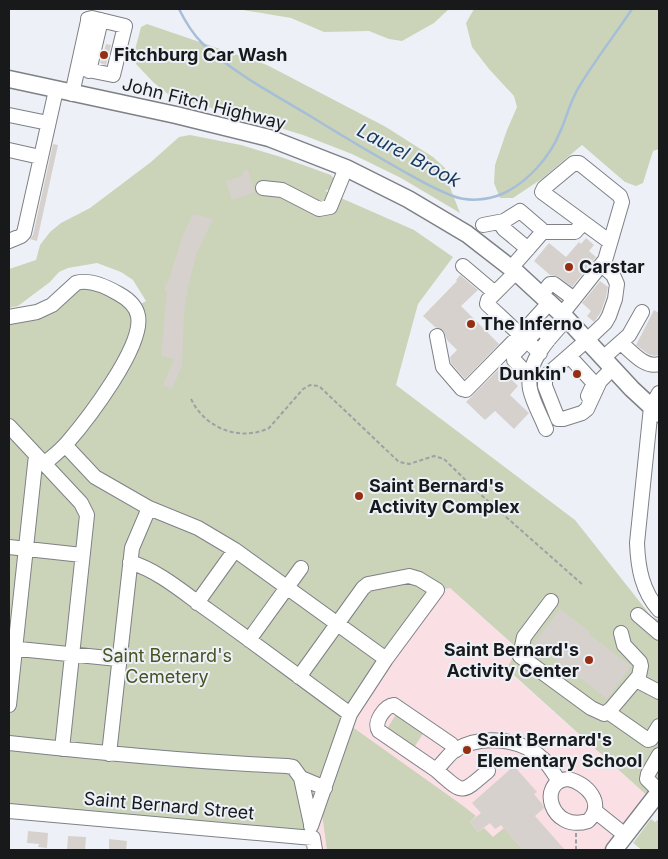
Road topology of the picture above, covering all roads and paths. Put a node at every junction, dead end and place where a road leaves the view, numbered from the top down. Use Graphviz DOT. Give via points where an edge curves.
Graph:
graph roads {
  1 [pos="94,72"];
  2 [pos="9,79"];
  3 [pos="56,90"];
  4 [pos="72,94"];
  5 [pos="9,115"];
  6 [pos="48,122"];
  7 [pos="9,150"];
  8 [pos="40,157"];
  9 [pos="346,168"];
  10 [pos="263,188"];
  11 [pos="499,222"];
  12 [pos="583,223"];
  13 [pos="483,225"];
  14 [pos="541,232"];
  15 [pos="9,241"];
  16 [pos="610,242"];
  17 [pos="528,249"];
  18 [pos="602,265"];
  19 [pos="463,266"];
  20 [pos="514,270"];
  21 [pos="495,293"];
  22 [pos="546,298"];
  23 [pos="574,299"];
  24 [pos="642,312"];
  25 [pos="565,316"];
  26 [pos="9,317"];
  27 [pos="437,336"];
  28 [pos="523,338"];
  29 [pos="550,338"];
  30 [pos="587,340"];
  31 [pos="622,343"];
  32 [pos="540,353"];
  33 [pos="571,354"];
  34 [pos="608,363"];
  35 [pos="659,364"];
  36 [pos="552,370"];
  37 [pos="530,377"];
  38 [pos="600,382"];
  39 [pos="659,392"];
  40 [pos="192,399"];
  41 [pos="655,410"];
  42 [pos="9,426"];
  43 [pos="546,429"];
  44 [pos="648,438"];
  45 [pos="65,445"];
  46 [pos="659,447"];
  47 [pos="40,459"];
  48 [pos="149,508"];
  49 [pos="9,547"];
  50 [pos="25,549"];
  51 [pos="235,550"];
  52 [pos="82,555"];
  53 [pos="130,562"];
  54 [pos="301,568"];
  55 [pos="583,586"];
  56 [pos="287,587"];
  57 [pos="551,600"];
  58 [pos="197,603"];
  59 [pos="659,610"];
  60 [pos="638,615"];
  61 [pos="337,624"];
  62 [pos="621,633"];
  63 [pos="659,633"];
  64 [pos="249,640"];
  65 [pos="12,648"];
  66 [pos="72,654"];
  67 [pos="386,659"];
  68 [pos="118,660"];
  69 [pos="299,677"];
  70 [pos="636,680"];
  71 [pos="659,692"];
  72 [pos="9,705"];
  73 [pos="608,712"];
  74 [pos="350,714"];
  75 [pos="659,726"];
  76 [pos="9,743"];
  77 [pos="62,749"];
  78 [pos="456,750"];
  79 [pos="109,754"];
  80 [pos="658,759"];
  81 [pos="436,770"];
  82 [pos="488,771"];
  83 [pos="301,778"];
  84 [pos="559,781"];
  85 [pos="324,788"];
  86 [pos="659,792"];
  87 [pos="9,811"];
  88 [pos="595,811"];
  89 [pos="575,822"];
  90 [pos="625,835"];
  91 [pos="313,838"];
  92 [pos="576,850"];
  93 [pos="615,850"];
  1 -- 1 [label="street" via="88,21 89,18 109,22"];
  1 -- 4 [label="street"];
  2 -- 3 [label="main road, John Fitch Highway"];
  3 -- 4 [label="main road, John Fitch Highway"];
  3 -- 6 [label="street"];
  4 -- 9 [label="main road, John Fitch Highway" via="269,138"];
  5 -- 6 [label="street"];
  6 -- 8 [label="street"];
  7 -- 8 [label="street"];
  8 -- 15 [label="street" via="24,233"];
  9 -- 10 [label="street" via="330,207 325,209 282,190"];
  9 -- 20 [label="main road, John Fitch Highway" via="459,229"];
  11 -- 13 [label="street"];
  11 -- 14 [label="street" via="520,211"];
  11 -- 17 [label="street"];
  12 -- 14 [label="street" via="575,232"];
  12 -- 16 [label="street"];
  12 -- 16 [label="street" via="542,192 576,162 621,198"];
  14 -- 17 [label="street"];
  16 -- 18 [label="street"];
  17 -- 20 [label="street"];
  18 -- 23 [label="street"];
  18 -- 30 [label="street" via="616,280 616,299 607,320"];
  19 -- 21 [label="street"];
  20 -- 21 [label="street"];
  20 -- 22 [label="main road, John Fitch Highway"];
  21 -- 28 [label="street" via="488,304"];
  22 -- 23 [label="street" via="553,283"];
  22 -- 25 [label="main road, John Fitch Highway"];
  22 -- 28 [label="street"];
  23 -- 25 [label="street"];
  24 -- 31 [label="street"];
  25 -- 29 [label="street"];
  25 -- 30 [label="main road, John Fitch Highway"];
  26 -- 45 [label="street" via="52,306 80,282 101,286 130,301 138,315 137,335 118,371 92,412"];
  27 -- 28 [label="street" via="443,367 466,390"];
  28 -- 29 [label="street" via="540,329"];
  28 -- 32 [label="street"];
  28 -- 37 [label="street" via="513,358"];
  29 -- 32 [label="street"];
  30 -- 33 [label="street"];
  30 -- 34 [label="main road, John Fitch Highway"];
  31 -- 34 [label="street"];
  31 -- 35 [label="street" via="644,362 652,366"];
  32 -- 37 [label="street"];
  33 -- 36 [label="street"];
  33 -- 36 [label="street" via="593,382 587,398 580,405 565,412 557,408 548,380"];
  33 -- 38 [label="street"];
  34 -- 38 [label="street"];
  34 -- 41 [label="main road, John Fitch Highway"];
  36 -- 38 [label="street" via="545,384 560,419 588,409"];
  37 -- 43 [label="street" via="531,392"];
  39 -- 41 [label="street"];
  40 -- 55 [label="path" via="201,415 214,426 233,433 252,432 272,426 306,386 319,386 399,462 409,464 434,456 444,460"];
  41 -- 44 [label="street"];
  42 -- 47 [label="street"];
  44 -- 46 [label="street"];
  44 -- 59 [label="street" via="637,543 638,565 645,589"];
  45 -- 47 [label="street"];
  45 -- 48 [label="street" via="96,477"];
  47 -- 50 [label="street"];
  47 -- 52 [label="street" via="85,508"];
  48 -- 51 [label="street" via="198,528"];
  48 -- 53 [label="street" via="132,548"];
  49 -- 50 [label="street"];
  50 -- 52 [label="street"];
  50 -- 65 [label="street"];
  51 -- 56 [label="street"];
  51 -- 58 [label="street"];
  52 -- 66 [label="street"];
  53 -- 58 [label="street"];
  53 -- 68 [label="street"];
  54 -- 56 [label="street"];
  56 -- 61 [label="street"];
  56 -- 64 [label="street"];
  57 -- 73 [label="street" via="524,637 520,656 596,711"];
  58 -- 64 [label="street"];
  60 -- 63 [label="street"];
  61 -- 67 [label="street"];
  61 -- 67 [label="street" via="368,584 409,576 437,590"];
  61 -- 69 [label="street"];
  62 -- 70 [label="street" via="624,645 640,662"];
  64 -- 69 [label="street"];
  65 -- 66 [label="street"];
  65 -- 72 [label="street"];
  66 -- 68 [label="street"];
  66 -- 77 [label="street"];
  67 -- 74 [label="street"];
  68 -- 79 [label="street"];
  69 -- 74 [label="street"];
  70 -- 71 [label="street"];
  70 -- 73 [label="street"];
  73 -- 75 [label="street" via="648,740"];
  74 -- 85 [label="street"];
  76 -- 77 [label="street"];
  77 -- 79 [label="street"];
  78 -- 81 [label="street"];
  78 -- 81 [label="street" via="397,706 387,708 377,722 377,728"];
  78 -- 84 [label="street" via="496,740 522,746 544,759"];
  79 -- 83 [label="street" via="287,766"];
  80 -- 86 [label="street" via="647,779"];
  81 -- 82 [label="street" via="462,789 468,789"];
  83 -- 85 [label="street"];
  83 -- 91 [label="street"];
  84 -- 88 [label="street" via="573,780 589,790 596,801"];
  84 -- 89 [label="street" via="550,797 552,808 562,820"];
  85 -- 91 [label="street"];
  86 -- 90 [label="main road"];
  87 -- 91 [label="street, Saint Bernard Street"];
  88 -- 89 [label="street" via="588,821"];
  88 -- 90 [label="street"];
  89 -- 92 [label="path"];
  90 -- 93 [label="main road"];
}
